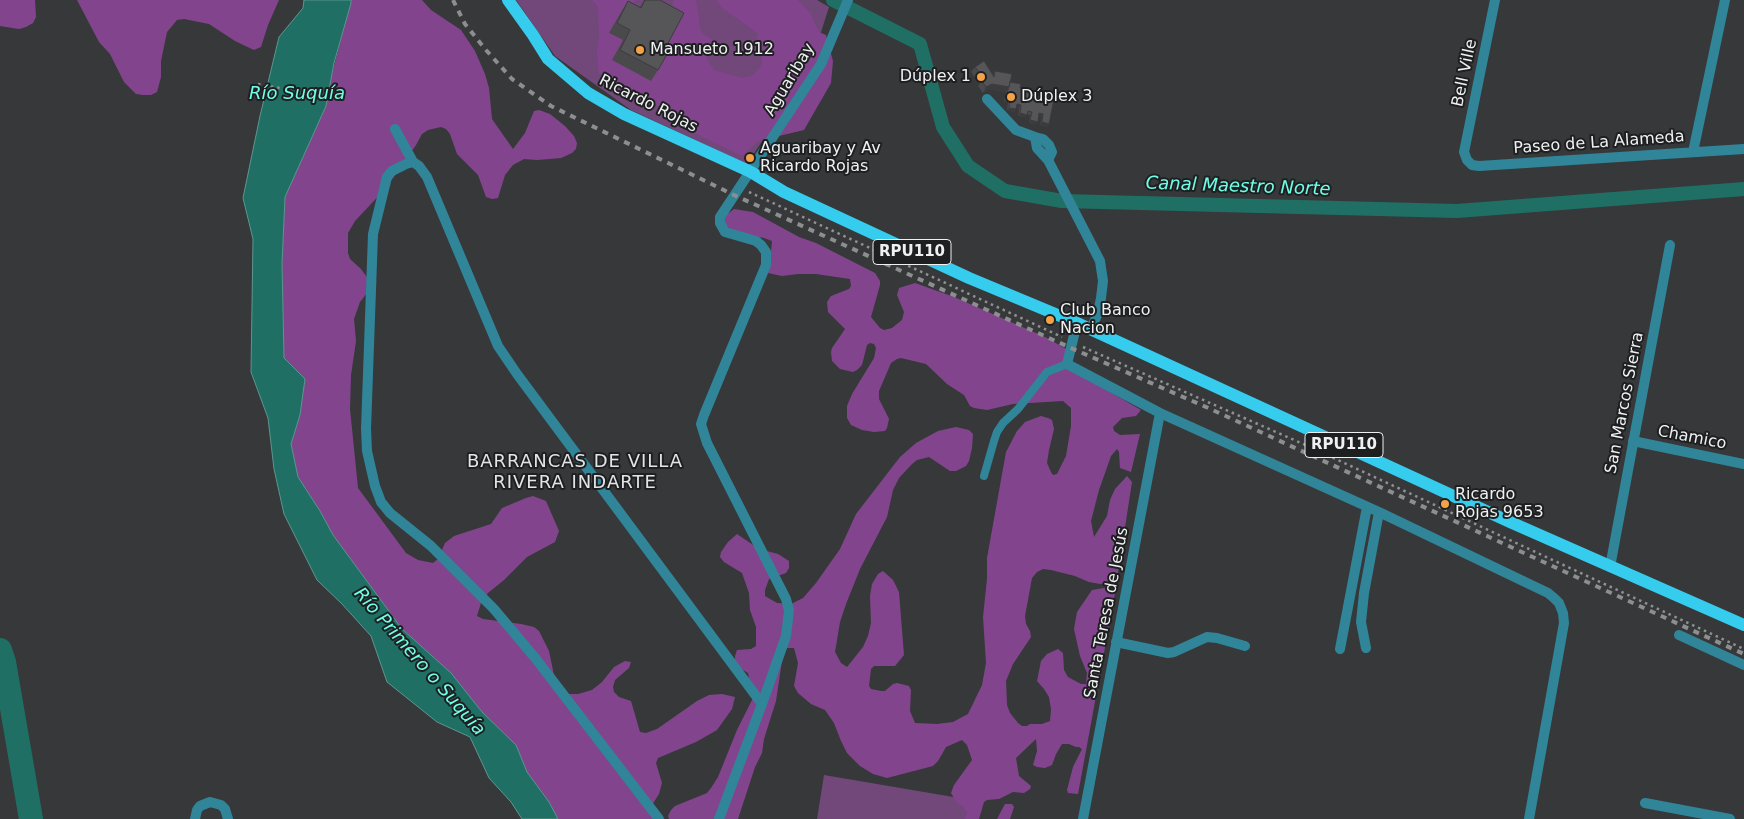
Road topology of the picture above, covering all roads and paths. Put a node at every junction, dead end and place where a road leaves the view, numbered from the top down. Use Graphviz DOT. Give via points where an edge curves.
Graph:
graph roads {
  1 [pos="508,0"];
  2 [pos="848,0"];
  3 [pos="1495,0"];
  4 [pos="1725,0"];
  5 [pos="258,84"];
  6 [pos="339,99"];
  7 [pos="987,99"];
  8 [pos="395,129"];
  9 [pos="1744,149"];
  10 [pos="1464,152"];
  11 [pos="1693,152"];
  12 [pos="413,162"];
  13 [pos="751,172"];
  14 [pos="739,187"];
  15 [pos="1670,245"];
  16 [pos="1077,323"];
  17 [pos="1092,329"];
  18 [pos="1072,342"];
  19 [pos="1068,364"];
  20 [pos="1160,413"];
  21 [pos="1633,442"];
  22 [pos="1744,464"];
  23 [pos="984,476"];
  24 [pos="1367,507"];
  25 [pos="1379,512"];
  26 [pos="1610,567"];
  27 [pos="1744,625"];
  28 [pos="1680,635"];
  29 [pos="1116,642"];
  30 [pos="1245,646"];
  31 [pos="1366,648"];
  32 [pos="1340,649"];
  33 [pos="1744,649"];
  34 [pos="1744,665"];
  35 [pos="762,704"];
  36 [pos="1645,803"];
  37 [pos="195,819"];
  38 [pos="228,819"];
  39 [pos="658,819"];
  40 [pos="719,819"];
  41 [pos="1083,819"];
  42 [pos="1529,819"];
  43 [pos="1730,819"];
  1 -- 13 [label="main road, Ricardo Rojas / RPU110" via="548,59 588,93 632,118"];
  2 -- 13 [label="street, Aguaribay" via="821,64"];
  3 -- 10 [label="street, Bell Ville"];
  4 -- 11 [label="street"];
  5 -- 6 [label="path"];
  7 -- 17 [label="street" via="1016,130 1043,138 1049,145 1052,152 1048,160 1100,261 1103,281"];
  8 -- 12 [label="street"];
  9 -- 11 [label="street, Paseo de La Alameda"];
  10 -- 11 [label="street, Paseo de La Alameda" via="1472,165 1479,166"];
  12 -- 35 [label="street" via="426,177 498,346"];
  12 -- 39 [label="street" via="392,171 387,178 373,234 366,429 375,486 390,513 431,546 536,659"];
  13 -- 14 [label="street, Aguaribay"];
  13 -- 16 [label="main road, RPU110" via="784,192 969,278"];
  14 -- 18 [label="path"];
  14 -- 35 [label="street, Aguaribay" via="720,223 725,232 761,244 767,259 702,424 707,443 786,598 789,610 786,636"];
  15 -- 21 [label="street, San Marcos Sierra"];
  16 -- 17 [label="main road, RPU110"];
  16 -- 18 [label="street"];
  17 -- 26 [label="main road, RPU110"];
  18 -- 19 [label="street"];
  18 -- 33 [label="path" via="1318,451"];
  19 -- 20 [label="street"];
  19 -- 23 [label="lane" via="1047,372 1003,423 997,432"];
  20 -- 24 [label="street"];
  20 -- 29 [label="street, Santa Teresa de Jesús"];
  21 -- 22 [label="street, Chamico"];
  21 -- 26 [label="street, San Marcos Sierra"];
  24 -- 25 [label="street"];
  24 -- 32 [label="street"];
  25 -- 31 [label="street" via="1361,622"];
  25 -- 42 [label="street" via="1548,593 1558,603 1564,623"];
  26 -- 27 [label="main road, RPU110"];
  28 -- 34 [label="street"];
  29 -- 30 [label="street" via="1168,653 1207,637"];
  29 -- 41 [label="street, Santa Teresa de Jesús"];
  35 -- 40 [label="street"];
  36 -- 43 [label="street"];
  37 -- 38 [label="street" via="200,806 210,802 221,805"];
}
